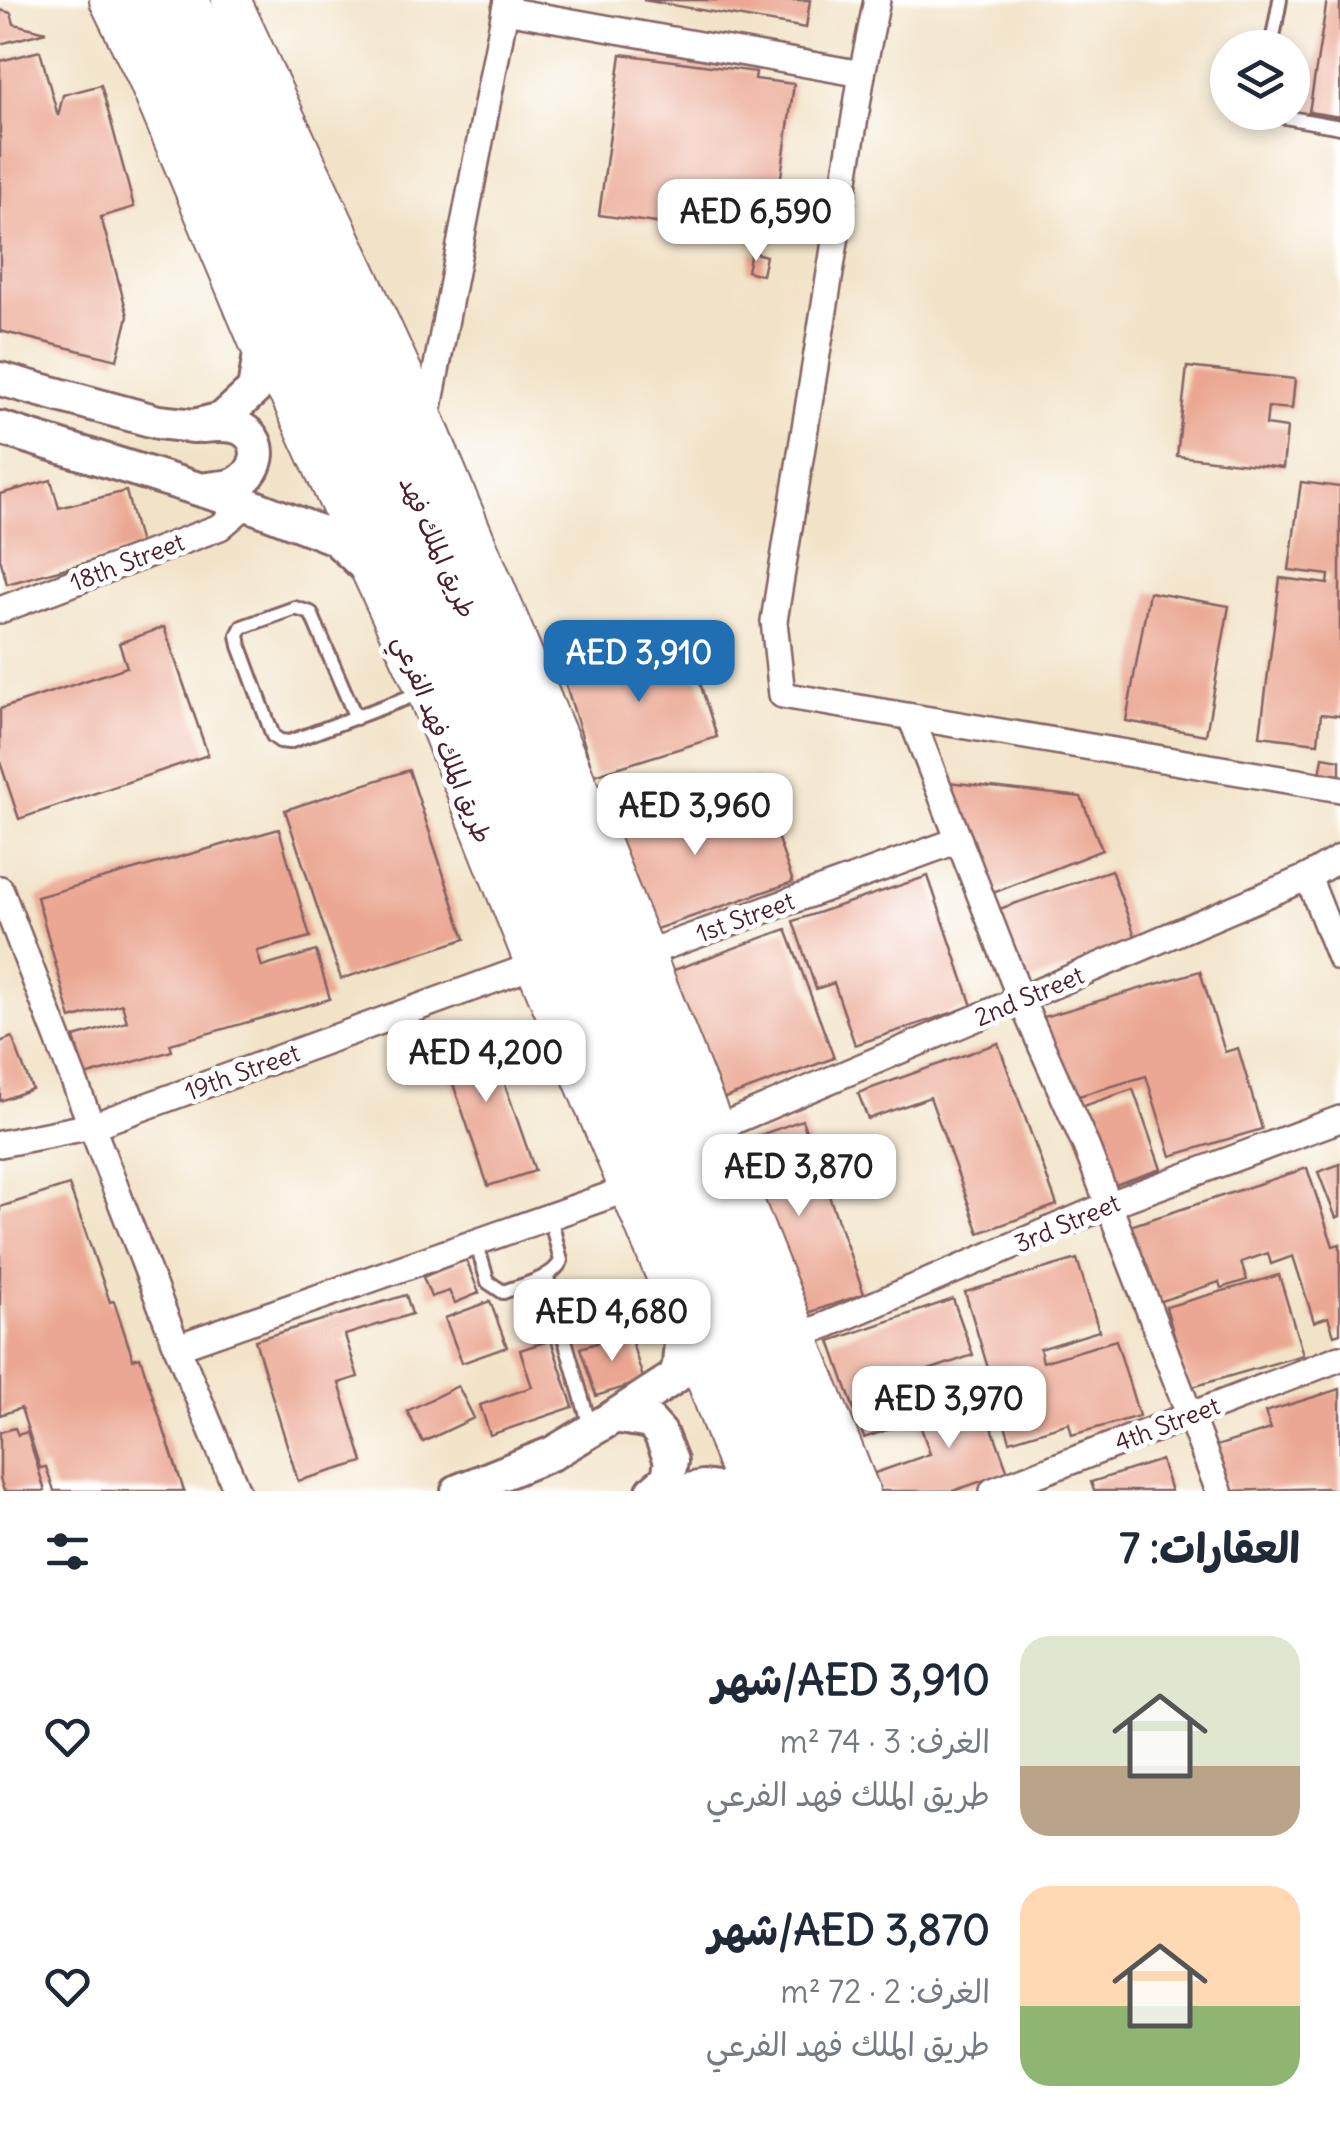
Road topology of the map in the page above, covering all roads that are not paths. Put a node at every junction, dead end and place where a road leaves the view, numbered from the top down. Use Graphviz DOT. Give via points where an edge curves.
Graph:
graph roads {
  1 [pos="108,0"];
  2 [pos="145,0"];
  3 [pos="184,0"];
  4 [pos="231,0"];
  5 [pos="877,0"];
  6 [pos="1280,0"];
  7 [pos="506,5"];
  8 [pos="1274,30"];
  9 [pos="862,74"];
  10 [pos="1310,122"];
  11 [pos="1340,127"];
  12 [pos="261,348"];
  13 [pos="0,379"];
  14 [pos="426,423"];
  15 [pos="194,426"];
  16 [pos="0,428"];
  17 [pos="202,490"];
  18 [pos="398,498"];
  19 [pos="247,504"];
  20 [pos="374,574"];
  21 [pos="0,610"];
  22 [pos="426,692"];
  23 [pos="911,717"];
  24 [pos="356,718"];
  25 [pos="1340,789"];
  26 [pos="959,840"];
  27 [pos="1340,858"];
  28 [pos="1308,876"];
  29 [pos="0,889"];
  30 [pos="644,954"];
  31 [pos="1340,958"];
  32 [pos="536,965"];
  33 [pos="1021,1000"];
  34 [pos="1340,1120"];
  35 [pos="92,1126"];
  36 [pos="715,1129"];
  37 [pos="0,1144"];
  38 [pos="630,1188"];
  39 [pos="1108,1204"];
  40 [pos="550,1216"];
  41 [pos="476,1242"];
  42 [pos="546,1275"];
  43 [pos="683,1317"];
  44 [pos="798,1337"];
  45 [pos="177,1346"];
  46 [pos="1340,1358"];
  47 [pos="1190,1416"];
  48 [pos="604,1424"];
  49 [pos="237,1491"];
  50 [pos="458,1491"];
  51 [pos="653,1491"];
  52 [pos="684,1491"];
  53 [pos="732,1491"];
  54 [pos="747,1491"];
  55 [pos="787,1491"];
  56 [pos="832,1491"];
  57 [pos="860,1491"];
  58 [pos="994,1491"];
  59 [pos="1218,1491"];
  1 -- 12 [label="main road, طريق الملك فهد الفرعي"];
  2 -- 18 [label="highway, طريق الملك فهد"];
  3 -- 18 [label="highway, طريق الملك فهد"];
  4 -- 14 [label="main road"];
  5 -- 9 [label="street"];
  6 -- 8 [label="lane"];
  7 -- 9 [label="street"];
  7 -- 14 [label="street"];
  9 -- 23 [label="street" via="774,621 782,695"];
  10 -- 11 [label="lane"];
  12 -- 15 [label="street" via="254,390 222,418"];
  12 -- 20 [label="main road, طريق الملك فهد الفرعي"];
  13 -- 15 [label="street"];
  14 -- 30 [label="main road"];
  15 -- 17 [label="street" via="240,428 258,451 249,475"];
  16 -- 17 [label="street"];
  17 -- 19 [label="street"];
  18 -- 55 [label="highway, طريق الملك فهد"];
  18 -- 56 [label="highway, طريق الملك فهد" via="650,1042"];
  19 -- 20 [label="street" via="335,538"];
  19 -- 21 [label="street, 18th Street" via="220,527"];
  20 -- 22 [label="main road, طريق الملك فهد الفرعي"];
  22 -- 24 [label="lane"];
  22 -- 32 [label="main road, طريق الملك فهد الفرعي"];
  23 -- 25 [label="street"];
  23 -- 26 [label="street"];
  24 -- 24 [label="lane" via="288,742 272,736 240,646 242,627 295,608 311,613"];
  26 -- 30 [label="street, 1st Street"];
  26 -- 33 [label="street"];
  27 -- 28 [label="street, 2nd Street"];
  28 -- 31 [label="street"];
  28 -- 33 [label="street, 2nd Street"];
  29 -- 35 [label="street"];
  30 -- 36 [label="main road"];
  32 -- 35 [label="street, 19th Street"];
  32 -- 38 [label="main road, طريق الملك فهد الفرعي"];
  33 -- 36 [label="street, 2nd Street"];
  33 -- 39 [label="street"];
  34 -- 39 [label="street, 3rd Street"];
  35 -- 37 [label="street, 19th Street"];
  35 -- 45 [label="street"];
  36 -- 44 [label="main road"];
  38 -- 40 [label="street"];
  38 -- 43 [label="main road, طريق الملك فهد الفرعي"];
  39 -- 44 [label="street, 3rd Street"];
  39 -- 47 [label="street"];
  40 -- 41 [label="street"];
  40 -- 42 [label="lane" via="561,1261"];
  41 -- 42 [label="lane" via="488,1282 503,1292"];
  41 -- 45 [label="street"];
  42 -- 48 [label="lane"];
  43 -- 48 [label="street" via="675,1377"];
  43 -- 54 [label="main road, طريق الملك فهد الفرعي"];
  44 -- 57 [label="main road"];
  45 -- 49 [label="street"];
  46 -- 47 [label="street, 4th Street"];
  47 -- 58 [label="street, 4th Street"];
  47 -- 59 [label="street"];
  48 -- 50 [label="street" via="553,1454"];
  48 -- 51 [label="street" via="650,1422 660,1433 671,1461 668,1478"];
  52 -- 53 [label="street"];
}
